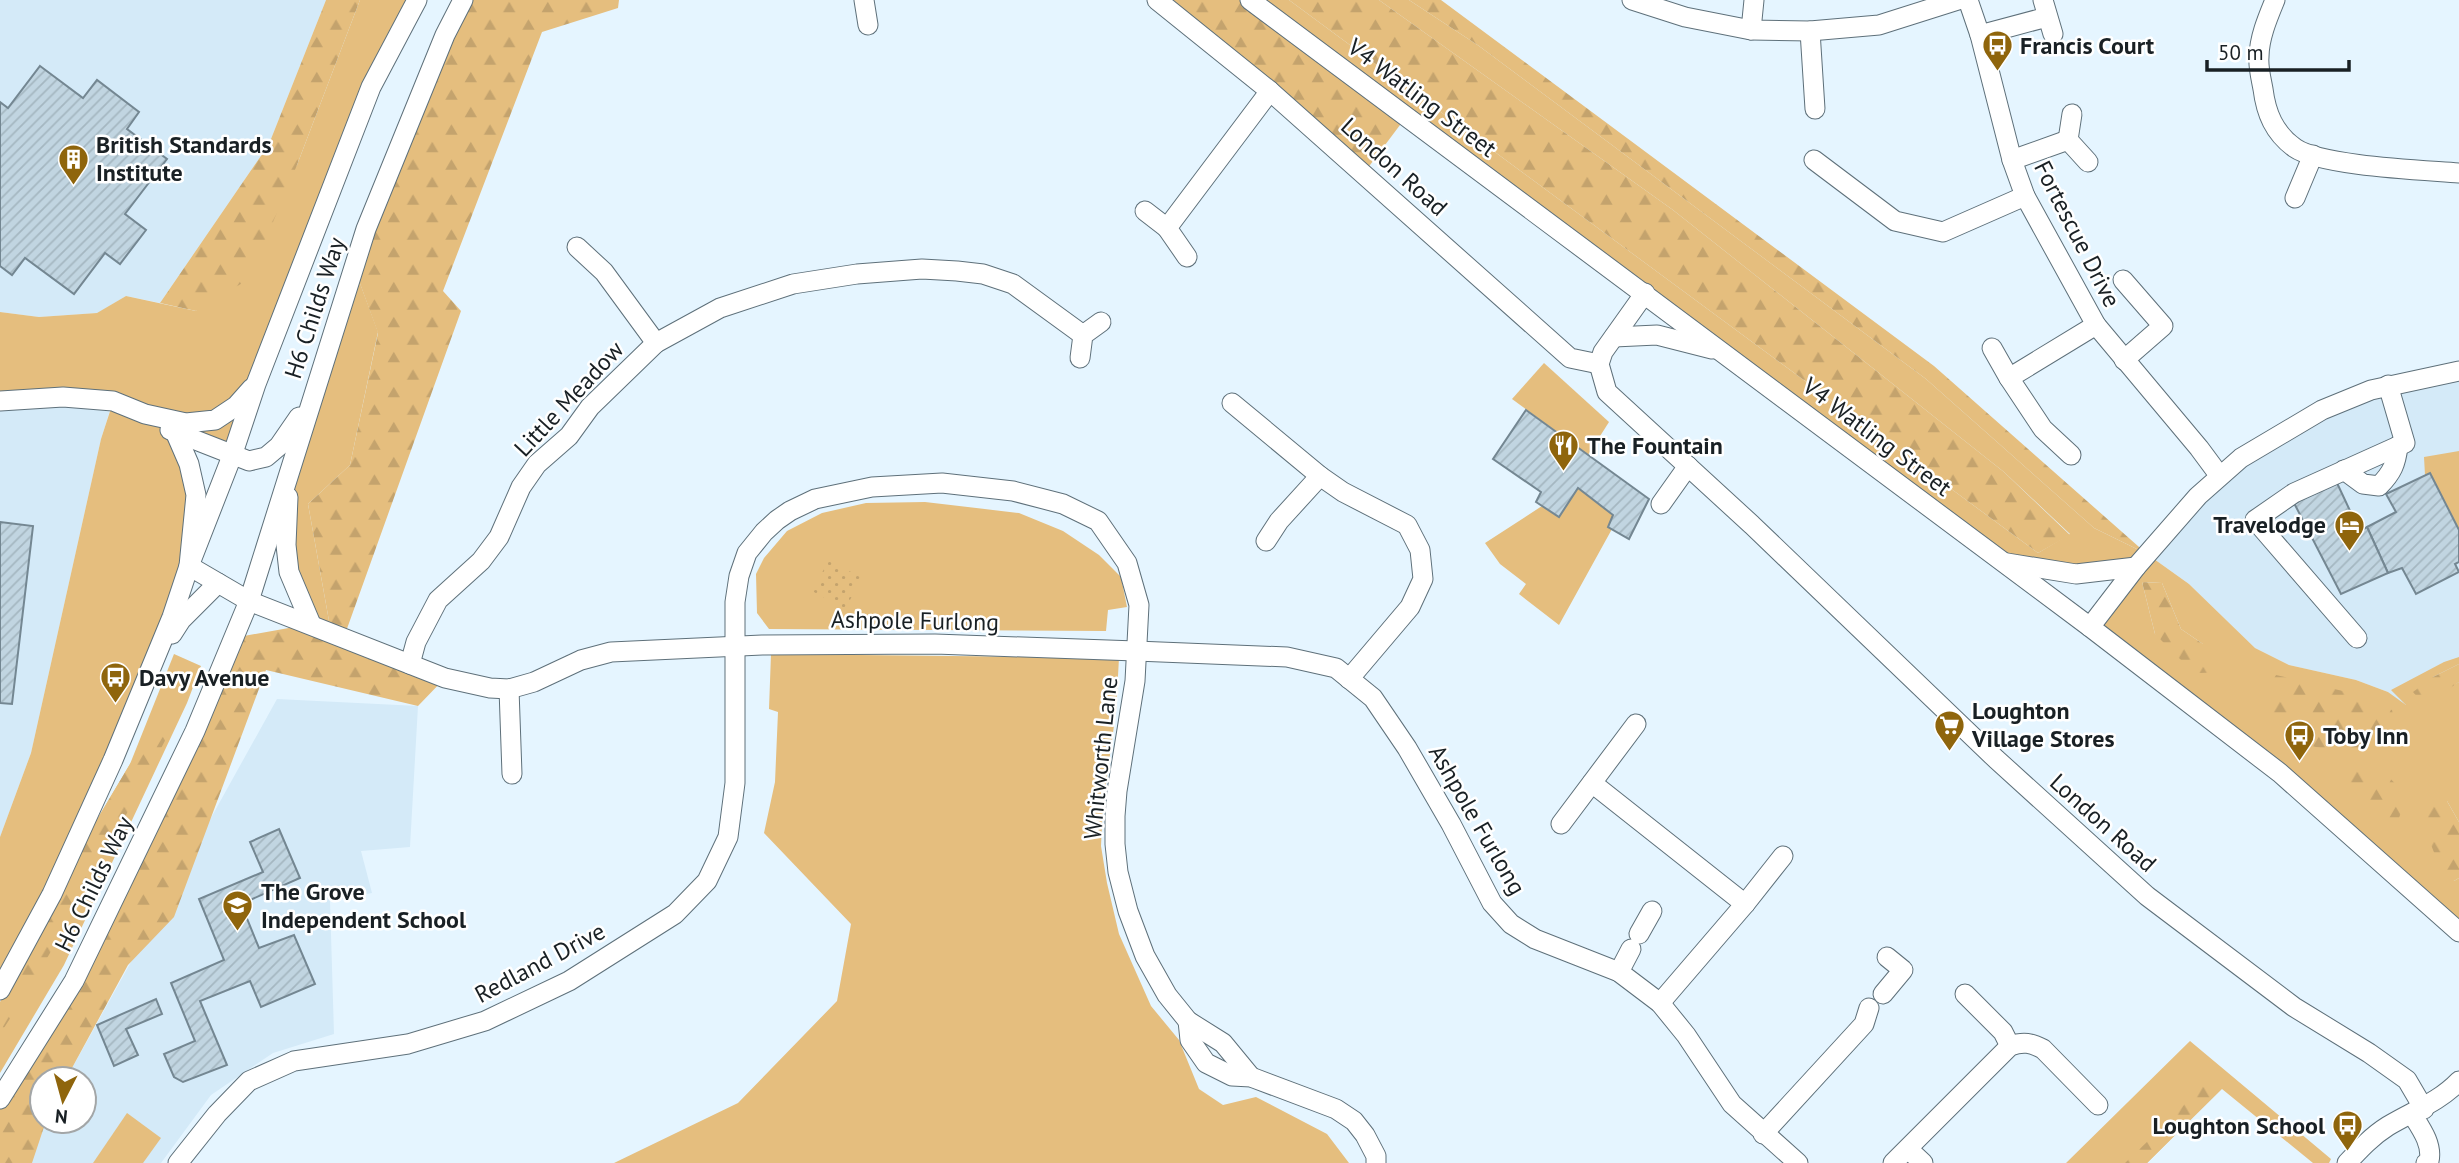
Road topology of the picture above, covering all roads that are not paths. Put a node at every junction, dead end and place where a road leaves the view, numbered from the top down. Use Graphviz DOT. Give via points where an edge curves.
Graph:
graph roads {
  1 [pos="417,0"];
  2 [pos="463,0"];
  3 [pos="864,0"];
  4 [pos="1157,0"];
  5 [pos="1250,0"];
  6 [pos="1632,0"];
  7 [pos="1754,0"];
  8 [pos="1958,0"];
  9 [pos="1968,0"];
  10 [pos="2275,0"];
  11 [pos="2048,17"];
  12 [pos="868,25"];
  13 [pos="1751,30"];
  14 [pos="1810,31"];
  15 [pos="1980,35"];
  16 [pos="1270,91"];
  17 [pos="1815,109"];
  18 [pos="2072,114"];
  19 [pos="2068,140"];
  20 [pos="2313,155"];
  21 [pos="1814,160"];
  22 [pos="2012,160"];
  23 [pos="2088,162"];
  24 [pos="2459,173"];
  25 [pos="2025,196"];
  26 [pos="2295,198"];
  27 [pos="1145,211"];
  28 [pos="1167,228"];
  29 [pos="577,247"];
  30 [pos="1187,257"];
  31 [pos="2123,280"];
  32 [pos="1645,293"];
  33 [pos="1101,322"];
  34 [pos="2095,325"];
  35 [pos="1083,335"];
  36 [pos="1614,337"];
  37 [pos="656,343"];
  38 [pos="1992,348"];
  39 [pos="1720,351"];
  40 [pos="1080,358"];
  41 [pos="2124,360"];
  42 [pos="1599,365"];
  43 [pos="2459,371"];
  44 [pos="2009,378"];
  45 [pos="256,384"];
  46 [pos="2388,385"];
  47 [pos="311,399"];
  48 [pos="0,401"];
  49 [pos="1232,403"];
  50 [pos="145,414"];
  51 [pos="176,434"];
  52 [pos="2398,446"];
  53 [pos="2071,455"];
  54 [pos="232,456"];
  55 [pos="1688,466"];
  56 [pos="289,469"];
  57 [pos="2344,470"];
  58 [pos="2219,475"];
  59 [pos="1320,476"];
  60 [pos="1661,504"];
  61 [pos="1266,541"];
  62 [pos="2003,562"];
  63 [pos="189,566"];
  64 [pos="2136,567"];
  65 [pos="218,583"];
  66 [pos="248,601"];
  67 [pos="176,619"];
  68 [pos="311,624"];
  69 [pos="2090,627"];
  70 [pos="2357,638"];
  71 [pos="736,646"];
  72 [pos="1136,651"];
  73 [pos="410,664"];
  74 [pos="1349,679"];
  75 [pos="509,688"];
  76 [pos="1636,724"];
  77 [pos="512,774"];
  78 [pos="1592,783"];
  79 [pos="1561,824"];
  80 [pos="1783,856"];
  81 [pos="1745,904"];
  82 [pos="1652,911"];
  83 [pos="2459,932"];
  84 [pos="1887,957"];
  85 [pos="1619,972"];
  86 [pos="0,990"];
  87 [pos="1965,994"];
  88 [pos="1660,1003"];
  89 [pos="2010,1046"];
  90 [pos="2457,1086"];
  91 [pos="0,1100"];
  92 [pos="2098,1105"];
  93 [pos="2418,1111"];
  94 [pos="1763,1134"];
  95 [pos="1908,1149"];
  96 [pos="178,1163"];
  97 [pos="1376,1163"];
  98 [pos="1798,1163"];
  99 [pos="1893,1163"];
  100 [pos="1923,1163"];
  101 [pos="2347,1163"];
  102 [pos="2426,1163"];
  1 -- 45 [label="street, H6 Childs Way" via="371,87"];
  2 -- 47 [label="street, H6 Childs Way" via="366,229"];
  3 -- 12 [label="street"];
  4 -- 16 [label="street, London Road"];
  5 -- 32 [label="street, V4 Watling Street"];
  6 -- 13 [label="street" via="1685,17"];
  7 -- 13 [label="street"];
  8 -- 14 [label="street" via="1879,25"];
  9 -- 15 [label="street, Fortescue Drive"];
  10 -- 20 [label="street" via="2258,56 2265,104 2271,123 2283,136"];
  11 -- 15 [label="street"];
  13 -- 14 [label="street"];
  14 -- 17 [label="street"];
  15 -- 22 [label="street, Fortescue Drive"];
  16 -- 28 [label="street"];
  16 -- 42 [label="street, London Road" via="1570,358"];
  18 -- 19 [label="street"];
  19 -- 22 [label="street"];
  19 -- 23 [label="street"];
  20 -- 24 [label="street"];
  20 -- 26 [label="street"];
  21 -- 25 [label="street" via="1895,221 1943,232"];
  22 -- 25 [label="street, Fortescue Drive"];
  25 -- 34 [label="street, Fortescue Drive"];
  27 -- 28 [label="street"];
  28 -- 30 [label="street"];
  29 -- 37 [label="street, Little Meadow" via="604,272"];
  31 -- 41 [label="street, Fortescue Drive" via="2163,326"];
  32 -- 36 [label="street"];
  32 -- 39 [label="street, V4 Watling Street"];
  33 -- 35 [label="street"];
  34 -- 41 [label="street, Fortescue Drive"];
  34 -- 44 [label="street"];
  35 -- 37 [label="street, Little Meadow" via="1013,284 983,274 922,270 793,284 720,308"];
  35 -- 40 [label="street"];
  36 -- 39 [label="street" via="1657,335"];
  36 -- 42 [label="street"];
  37 -- 73 [label="street, Little Meadow" via="537,464 521,487 499,537 481,561 438,600"];
  38 -- 44 [label="street"];
  39 -- 62 [label="street, V4 Watling Street"];
  41 -- 58 [label="street, Fortescue Drive"];
  42 -- 55 [label="street, London Road" via="1607,392"];
  43 -- 46 [label="street"];
  44 -- 53 [label="street" via="2043,429"];
  45 -- 50 [label="street" via="215,420 186,424"];
  45 -- 54 [label="street, H6 Childs Way"];
  46 -- 52 [label="street" via="2405,443"];
  46 -- 58 [label="street" via="2322,410"];
  47 -- 54 [label="street" via="267,457 249,461"];
  47 -- 56 [label="street, H6 Childs Way"];
  48 -- 50 [label="street" via="63,397 113,401"];
  49 -- 59 [label="street"];
  50 -- 51 [label="street"];
  51 -- 54 [label="street"];
  51 -- 63 [label="street" via="196,495"];
  52 -- 57 [label="street"];
  52 -- 57 [label="street" via="2395,464 2379,486 2362,484"];
  54 -- 63 [label="street, H6 Childs Way"];
  55 -- 60 [label="street"];
  55 -- 93 [label="street, London Road" via="2147,896 2294,1007 2407,1080"];
  56 -- 66 [label="street, H6 Childs Way"];
  56 -- 68 [label="street" via="289,572"];
  57 -- 70 [label="street" via="2294,493 2255,520"];
  58 -- 64 [label="street"];
  59 -- 61 [label="street"];
  59 -- 74 [label="street" via="1407,525 1420,550 1423,579 1410,607"];
  62 -- 64 [label="street" via="2076,574"];
  62 -- 69 [label="street, V4 Watling Street"];
  63 -- 65 [label="street, Ashpole Furlong"];
  63 -- 67 [label="street, H6 Childs Way"];
  64 -- 69 [label="street"];
  65 -- 66 [label="street, Ashpole Furlong"];
  65 -- 67 [label="street"];
  66 -- 68 [label="street, Ashpole Furlong"];
  66 -- 91 [label="street, H6 Childs Way" via="195,731 74,981"];
  67 -- 86 [label="street, H6 Childs Way" via="52,894"];
  68 -- 73 [label="street, Ashpole Furlong"];
  69 -- 83 [label="street, V4 Watling Street" via="2280,773"];
  71 -- 72 [label="street, Ashpole Furlong" via="935,644"];
  71 -- 72 [label="street" via="738,576 747,553 777,520 815,499 872,487 929,483 1013,491 1063,504 1098,521 1127,563 1139,605"];
  71 -- 75 [label="street, Ashpole Furlong" via="611,652"];
  71 -- 96 [label="street, Redland Drive" via="735,783 728,837 707,881 676,914 569,981 485,1021 408,1044 294,1061 249,1081"];
  72 -- 74 [label="street, Ashpole Furlong" via="1287,657 1336,668"];
  72 -- 97 [label="street, Whitworth Lane" via="1117,791 1115,844 1128,911 1144,956 1188,1021 1190,1040 1206,1063 1232,1076 1251,1077 1336,1109 1365,1135"];
  73 -- 75 [label="street, Ashpole Furlong" via="467,684"];
  74 -- 85 [label="street, Ashpole Furlong" via="1373,698 1407,748 1492,903 1511,924 1535,939"];
  75 -- 77 [label="street"];
  76 -- 78 [label="street"];
  78 -- 79 [label="street"];
  78 -- 81 [label="street"];
  80 -- 81 [label="street"];
  81 -- 88 [label="street"];
  82 -- 85 [label="street"];
  84 -- 94 [label="street" via="1903,970"];
  85 -- 88 [label="street, Ashpole Furlong"];
  87 -- 89 [label="street" via="2003,1032"];
  88 -- 94 [label="street, Ashpole Furlong" via="1732,1104"];
  89 -- 92 [label="street" via="2022,1042 2043,1049"];
  89 -- 95 [label="street"];
  90 -- 93 [label="street"];
  93 -- 101 [label="street" via="2368,1140"];
  93 -- 102 [label="street, London Road" via="2431,1154"];
  94 -- 98 [label="street, Ashpole Furlong"];
  95 -- 99 [label="street"];
  95 -- 100 [label="street"];
}
